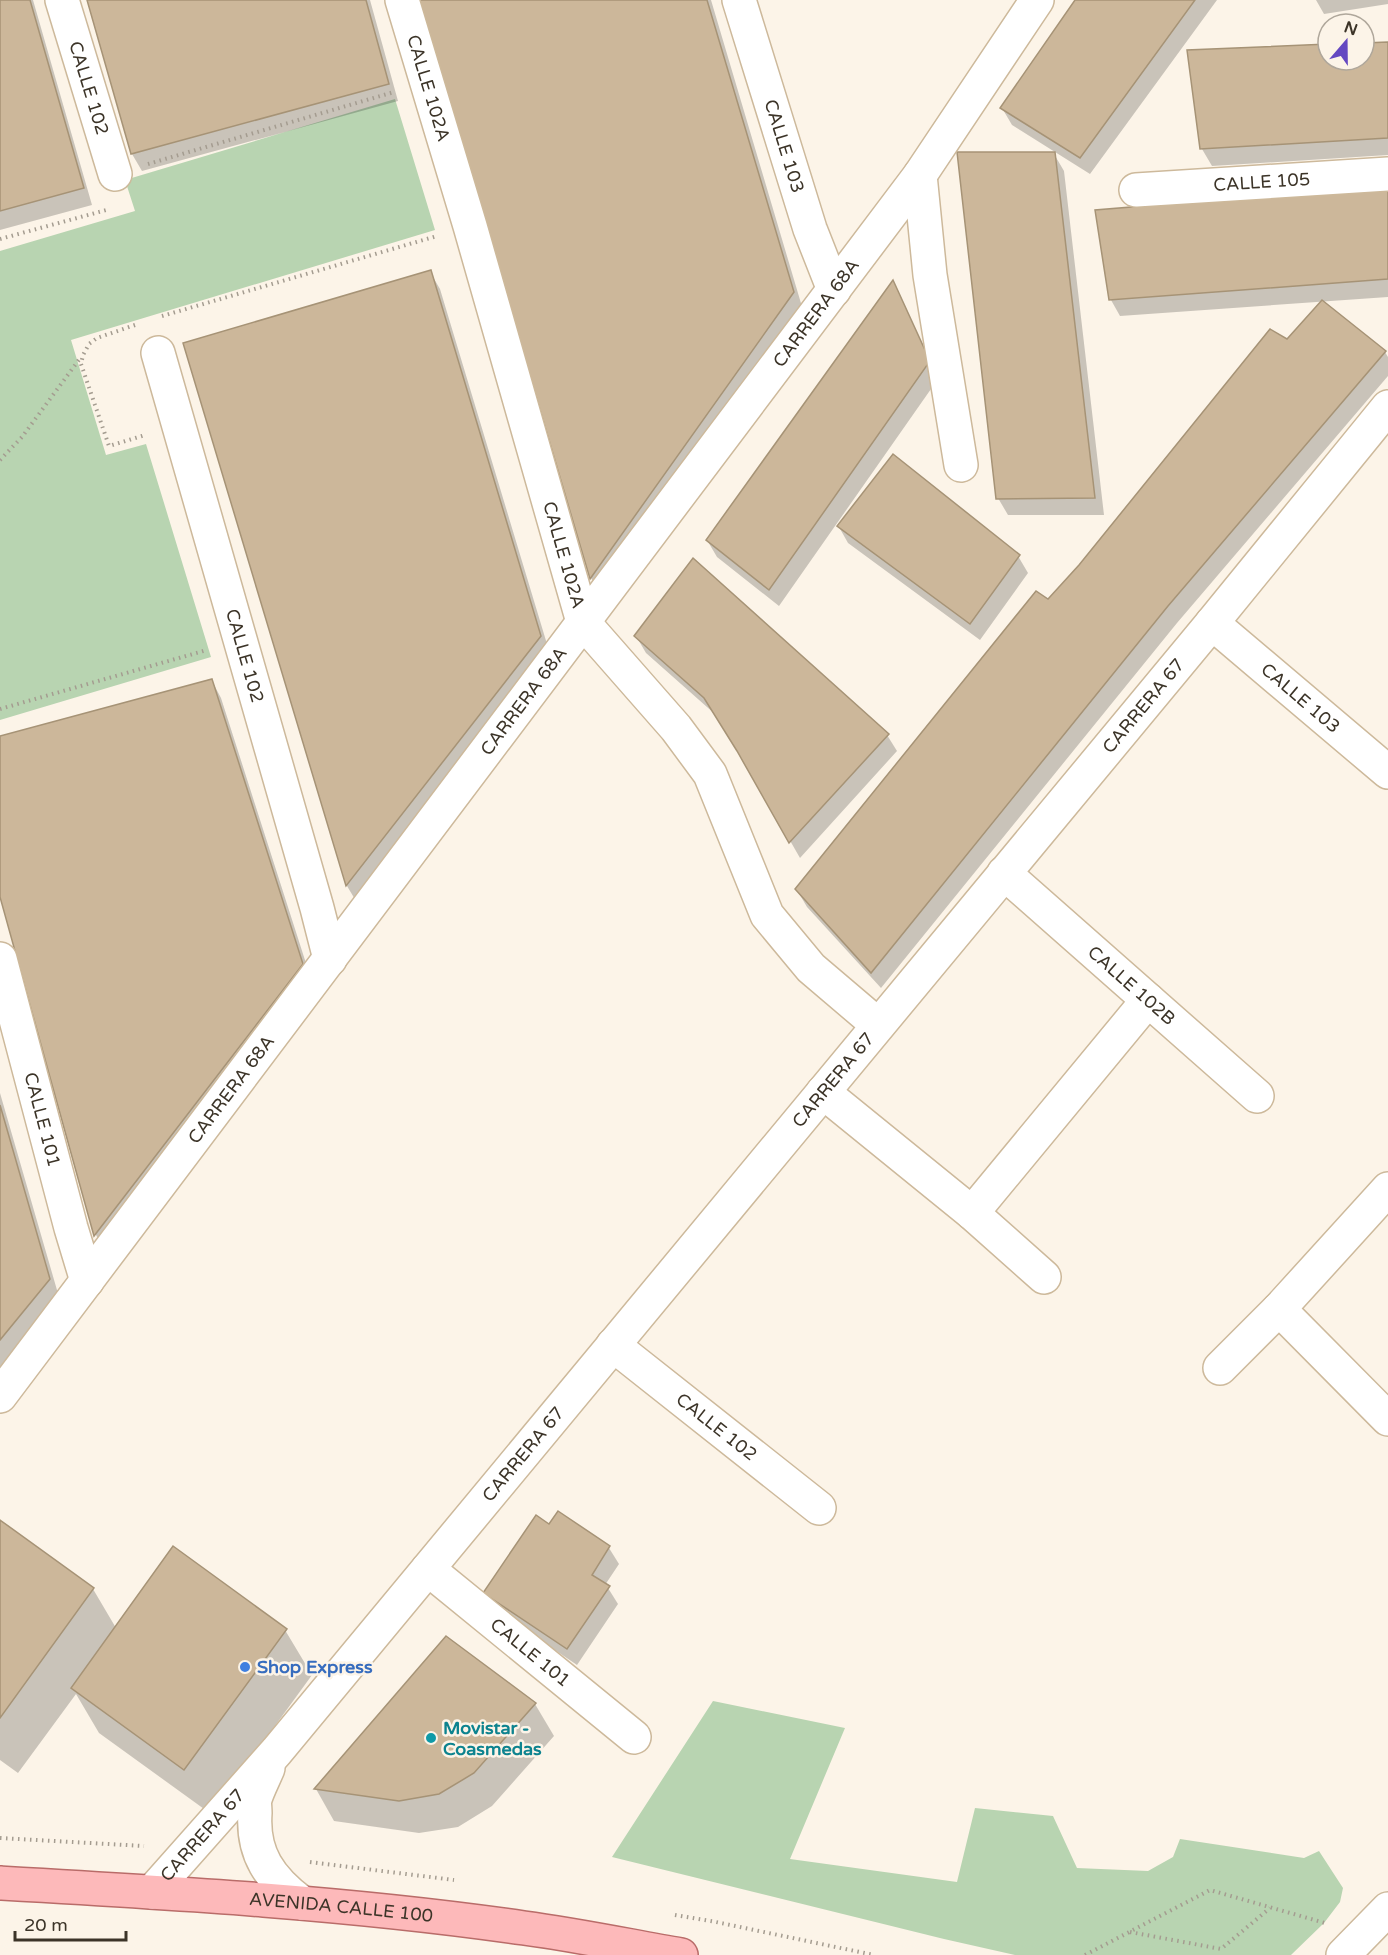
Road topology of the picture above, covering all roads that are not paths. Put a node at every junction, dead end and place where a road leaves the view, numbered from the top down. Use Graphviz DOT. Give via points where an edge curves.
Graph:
graph roads {
  1 [pos="62,0"];
  2 [pos="402,0"];
  3 [pos="739,0"];
  4 [pos="1037,0"];
  5 [pos="116,174"];
  6 [pos="1388,174"];
  7 [pos="920,175"];
  8 [pos="1136,190"];
  9 [pos="834,290"];
  10 [pos="158,354"];
  11 [pos="1388,407"];
  12 [pos="961,465"];
  13 [pos="583,622"];
  14 [pos="1212,623"];
  15 [pos="1388,772"];
  16 [pos="1004,873"];
  17 [pos="0,959"];
  18 [pos="330,959"];
  19 [pos="1148,999"];
  20 [pos="878,1026"];
  21 [pos="823,1092"];
  22 [pos="1257,1096"];
  23 [pos="1388,1189"];
  24 [pos="972,1213"];
  25 [pos="1044,1277"];
  26 [pos="87,1281"];
  27 [pos="1280,1309"];
  28 [pos="613,1345"];
  29 [pos="1220,1368"];
  30 [pos="0,1396"];
  31 [pos="1388,1419"];
  32 [pos="819,1508"];
  33 [pos="428,1569"];
  34 [pos="634,1737"];
  35 [pos="277,1750"];
  36 [pos="0,1883"];
  37 [pos="152,1892"];
  38 [pos="302,1903"];
  39 [pos="1388,1909"];
  40 [pos="1353,1944"];
  41 [pos="681,1955"];
  1 -- 5 [label="street, CALLE 102"];
  2 -- 13 [label="street, CALLE 102A"];
  3 -- 9 [label="street, CALLE 103" via="810,229"];
  4 -- 7 [label="street, CARRERA 68A"];
  6 -- 8 [label="street, CALLE 105"];
  7 -- 9 [label="street, CARRERA 68A"];
  7 -- 12 [label="street" via="930,275"];
  9 -- 13 [label="street, CARRERA 68A"];
  10 -- 18 [label="street, CALLE 102"];
  11 -- 14 [label="street, CARRERA 67"];
  13 -- 18 [label="street, CARRERA 68A"];
  13 -- 20 [label="street, CALLE 102A" via="676,728 710,774 767,915 811,968"];
  14 -- 15 [label="street, CALLE 103"];
  14 -- 16 [label="street, CARRERA 67"];
  16 -- 19 [label="street, CALLE 102B"];
  16 -- 20 [label="street, CARRERA 67"];
  17 -- 26 [label="street, CALLE 101"];
  18 -- 26 [label="street, CARRERA 68A"];
  19 -- 22 [label="street, CALLE 102B"];
  19 -- 24 [label="street"];
  20 -- 21 [label="street, CARRERA 67"];
  21 -- 24 [label="street"];
  21 -- 28 [label="street, CARRERA 67"];
  23 -- 27 [label="street"];
  24 -- 25 [label="street"];
  26 -- 30 [label="street, CARRERA 68A"];
  27 -- 29 [label="street"];
  27 -- 31 [label="street"];
  28 -- 32 [label="street, CALLE 102"];
  28 -- 33 [label="street, CARRERA 67"];
  33 -- 34 [label="street, CALLE 101"];
  33 -- 35 [label="street, CARRERA 67"];
  35 -- 37 [label="street, CARRERA 67"];
  35 -- 38 [label="street, CARRERA 67" via="255,1799 254,1828 261,1857 271,1875"];
  36 -- 37 [label="main road, AVENIDA CALLE 100"];
  37 -- 38 [label="main road, AVENIDA CALLE 100"];
  38 -- 41 [label="main road, AVENIDA CALLE 100" via="524,1928"];
  39 -- 40 [label="street"];
}
